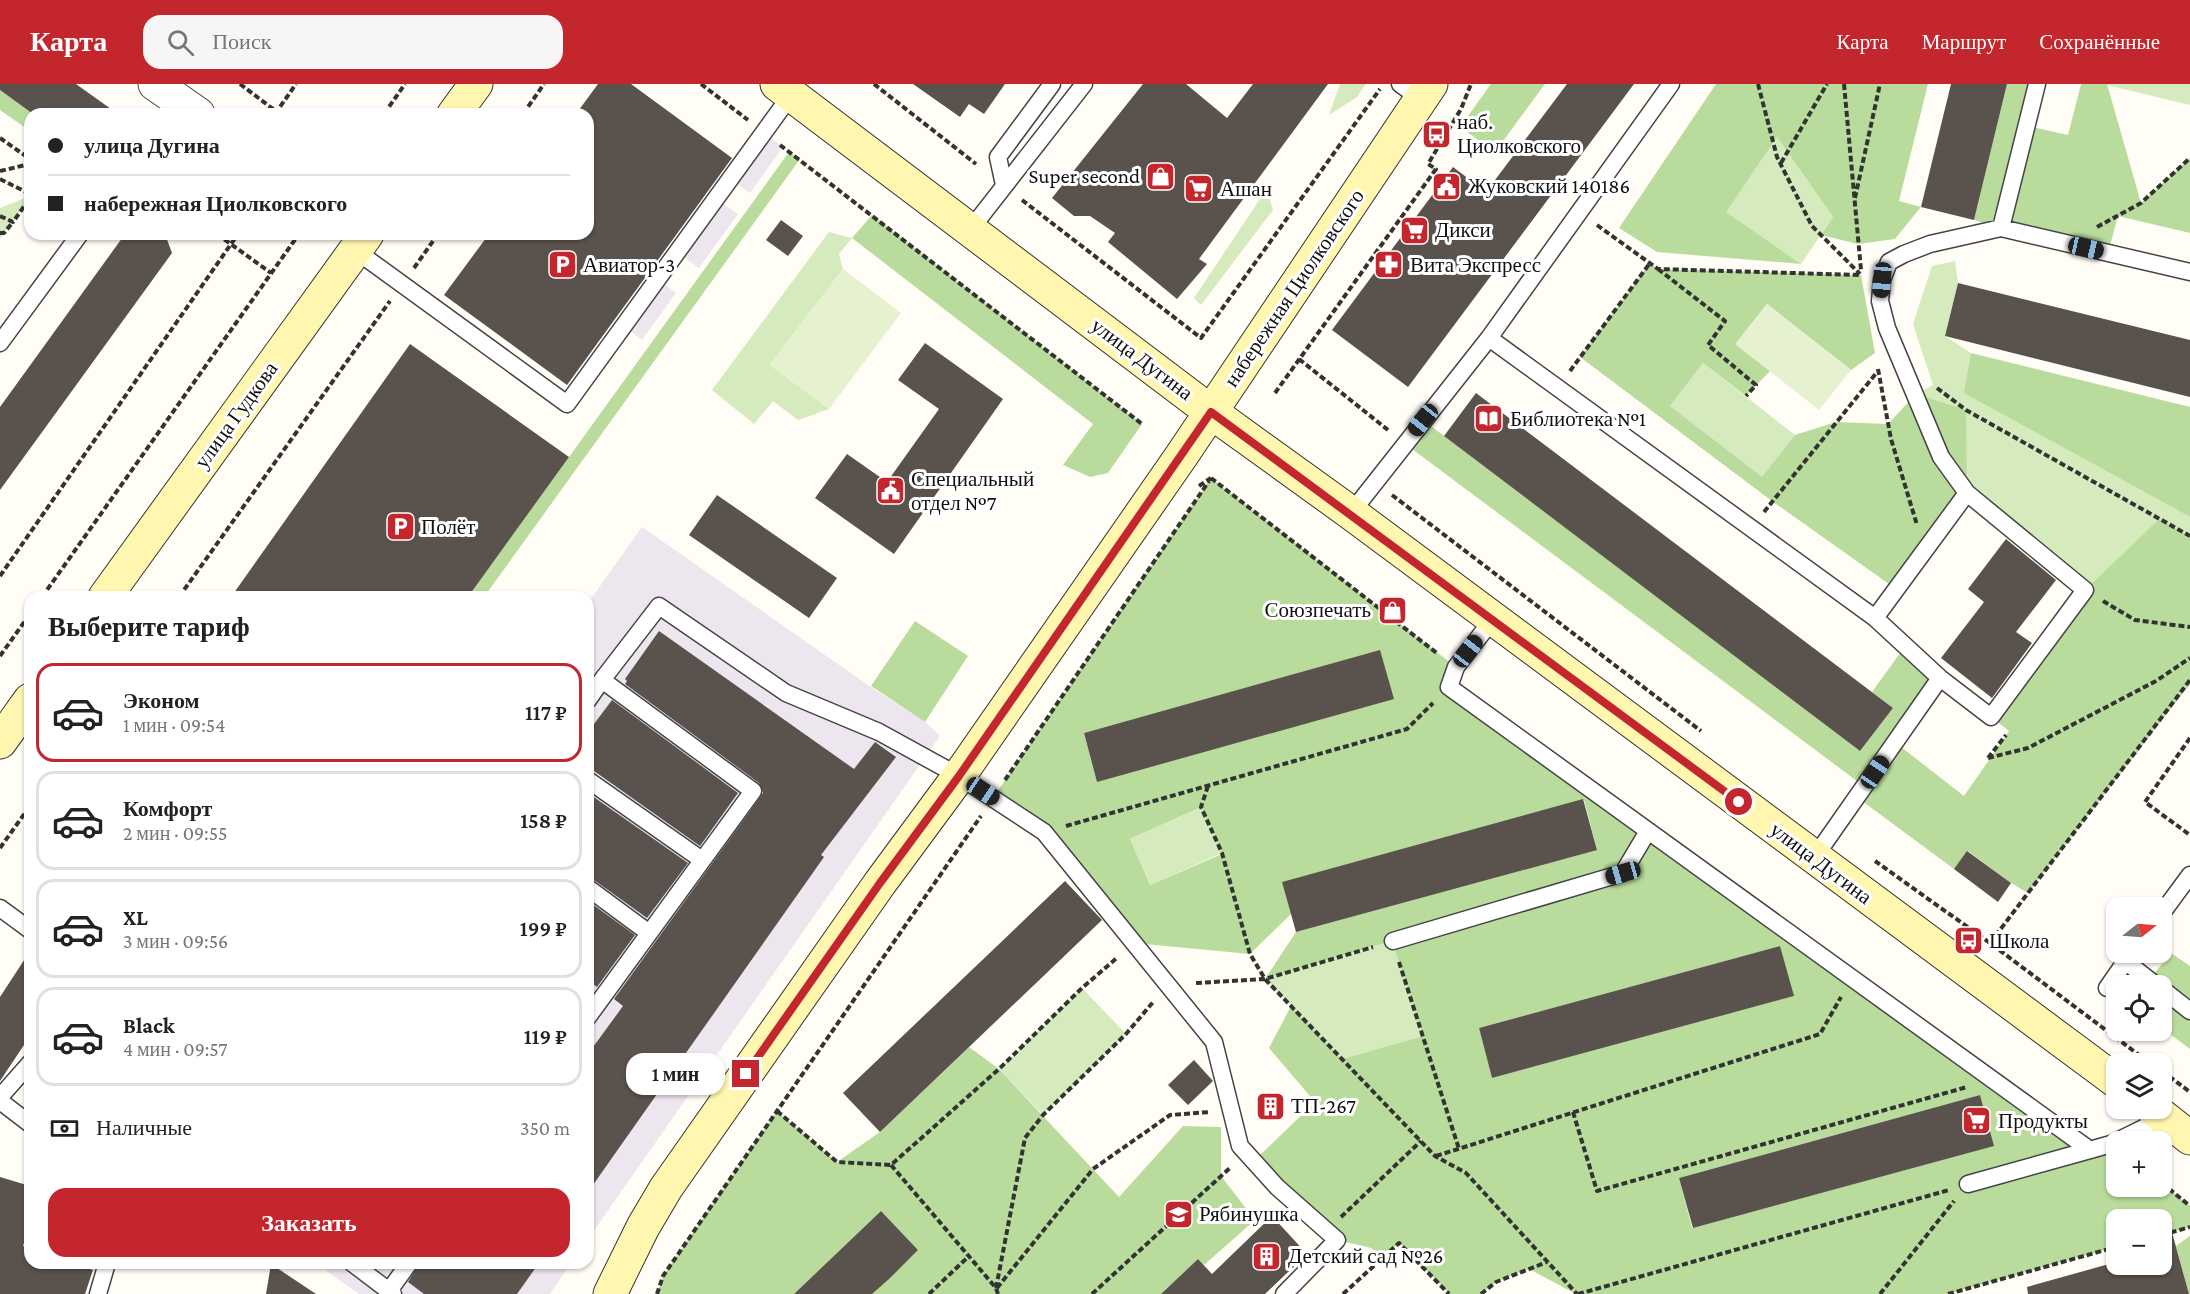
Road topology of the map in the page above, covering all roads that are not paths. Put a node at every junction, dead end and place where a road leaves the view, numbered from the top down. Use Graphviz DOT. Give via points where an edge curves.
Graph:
graph roads {
  1 [pos="156,84"];
  2 [pos="476,84"];
  3 [pos="1052,84"];
  4 [pos="1084,84"];
  5 [pos="1671,84"];
  6 [pos="2037,84"];
  7 [pos="784,89"];
  8 [pos="1417,89"];
  9 [pos="196,107"];
  10 [pos="458,108"];
  11 [pos="1004,185"];
  12 [pos="2001,228"];
  13 [pos="970,230"];
  14 [pos="76,240"];
  15 [pos="362,240"];
  16 [pos="365,240"];
  17 [pos="2190,272"];
  18 [pos="1489,338"];
  19 [pos="0,343"];
  20 [pos="1211,412"];
  21 [pos="1967,493"];
  22 [pos="1351,513"];
  23 [pos="109,591"];
  24 [pos="1875,618"];
  25 [pos="1494,619"];
  26 [pos="1940,678"];
  27 [pos="602,680"];
  28 [pos="594,691"];
  29 [pos="24,708"];
  30 [pos="0,742"];
  31 [pos="959,776"];
  32 [pos="594,784"];
  33 [pos="1648,831"];
  34 [pos="1814,858"];
  35 [pos="702,860"];
  36 [pos="2190,875"];
  37 [pos="594,892"];
  38 [pos="2172,899"];
  39 [pos="0,908"];
  40 [pos="24,926"];
  41 [pos="649,933"];
  42 [pos="1392,941"];
  43 [pos="2135,963"];
  44 [pos="2146,975"];
  45 [pos="594,996"];
  46 [pos="2172,997"];
  47 [pos="2190,1011"];
  48 [pos="24,1070"];
  49 [pos="2106,1074"];
  50 [pos="0,1097"];
  51 [pos="0,1101"];
  52 [pos="24,1119"];
  53 [pos="2149,1119"];
  54 [pos="2166,1119"];
  55 [pos="2190,1138"];
  56 [pos="2090,1150"];
  57 [pos="1968,1184"];
  58 [pos="104,1269"];
  59 [pos="360,1269"];
  60 [pos="405,1269"];
  61 [pos="391,1292"];
  62 [pos="98,1294"];
  63 [pos="610,1294"];
  64 [pos="1284,1294"];
  1 -- 9 [label="street"];
  2 -- 10 [label="main road"];
  3 -- 11 [label="lane" via="998,157"];
  4 -- 11 [label="lane"];
  5 -- 18 [label="lane"];
  6 -- 12 [label="lane"];
  7 -- 13 [label="main road, улица Дугина"];
  7 -- 16 [label="lane" via="764,132 567,404 402,284"];
  8 -- 20 [label="main road, набережная Циолковского"];
  11 -- 13 [label="lane"];
  12 -- 17 [label="lane"];
  12 -- 21 [label="lane" via="1904,254 1889,262 1882,280 1880,301 1887,328 1941,457"];
  13 -- 20 [label="main road, улица Дугина"];
  14 -- 19 [label="lane"];
  15 -- 23 [label="main road, улица Гудкова"];
  18 -- 22 [label="lane"];
  18 -- 24 [label="lane"];
  20 -- 22 [label="main road, улица Дугина"];
  20 -- 31 [label="main road, набережная Циолковского"];
  21 -- 24 [label="lane"];
  21 -- 26 [label="lane" via="2085,590 1991,717"];
  22 -- 25 [label="main road, улица Дугина"];
  24 -- 26 [label="lane"];
  25 -- 33 [label="lane" via="1456,667 1449,687"];
  25 -- 34 [label="main road, улица Дугина"];
  26 -- 34 [label="lane"];
  27 -- 28 [label="lane"];
  27 -- 31 [label="lane" via="659,606 786,693 879,732"];
  27 -- 35 [label="lane" via="753,791"];
  29 -- 30 [label="main road"];
  31 -- 63 [label="main road, набережная Циолковского" via="666,1188"];
  31 -- 64 [label="lane" via="1044,832 1214,1041 1240,1146 1277,1187 1337,1240"];
  32 -- 35 [label="lane"];
  33 -- 42 [label="lane" via="1623,873"];
  33 -- 56 [label="lane"];
  34 -- 49 [label="main road, улица Дугина"];
  35 -- 41 [label="lane"];
  36 -- 38 [label="lane"];
  37 -- 41 [label="lane"];
  39 -- 40 [label="lane"];
  41 -- 45 [label="lane"];
  43 -- 44 [label="lane"];
  46 -- 47 [label="lane"];
  48 -- 50 [label="lane"];
  51 -- 52 [label="lane"];
  53 -- 56 [label="lane" via="2111,1144"];
  54 -- 55 [label="main road"];
  56 -- 57 [label="lane"];
  58 -- 62 [label="lane"];
  59 -- 61 [label="lane"];
  60 -- 61 [label="lane"];
}
